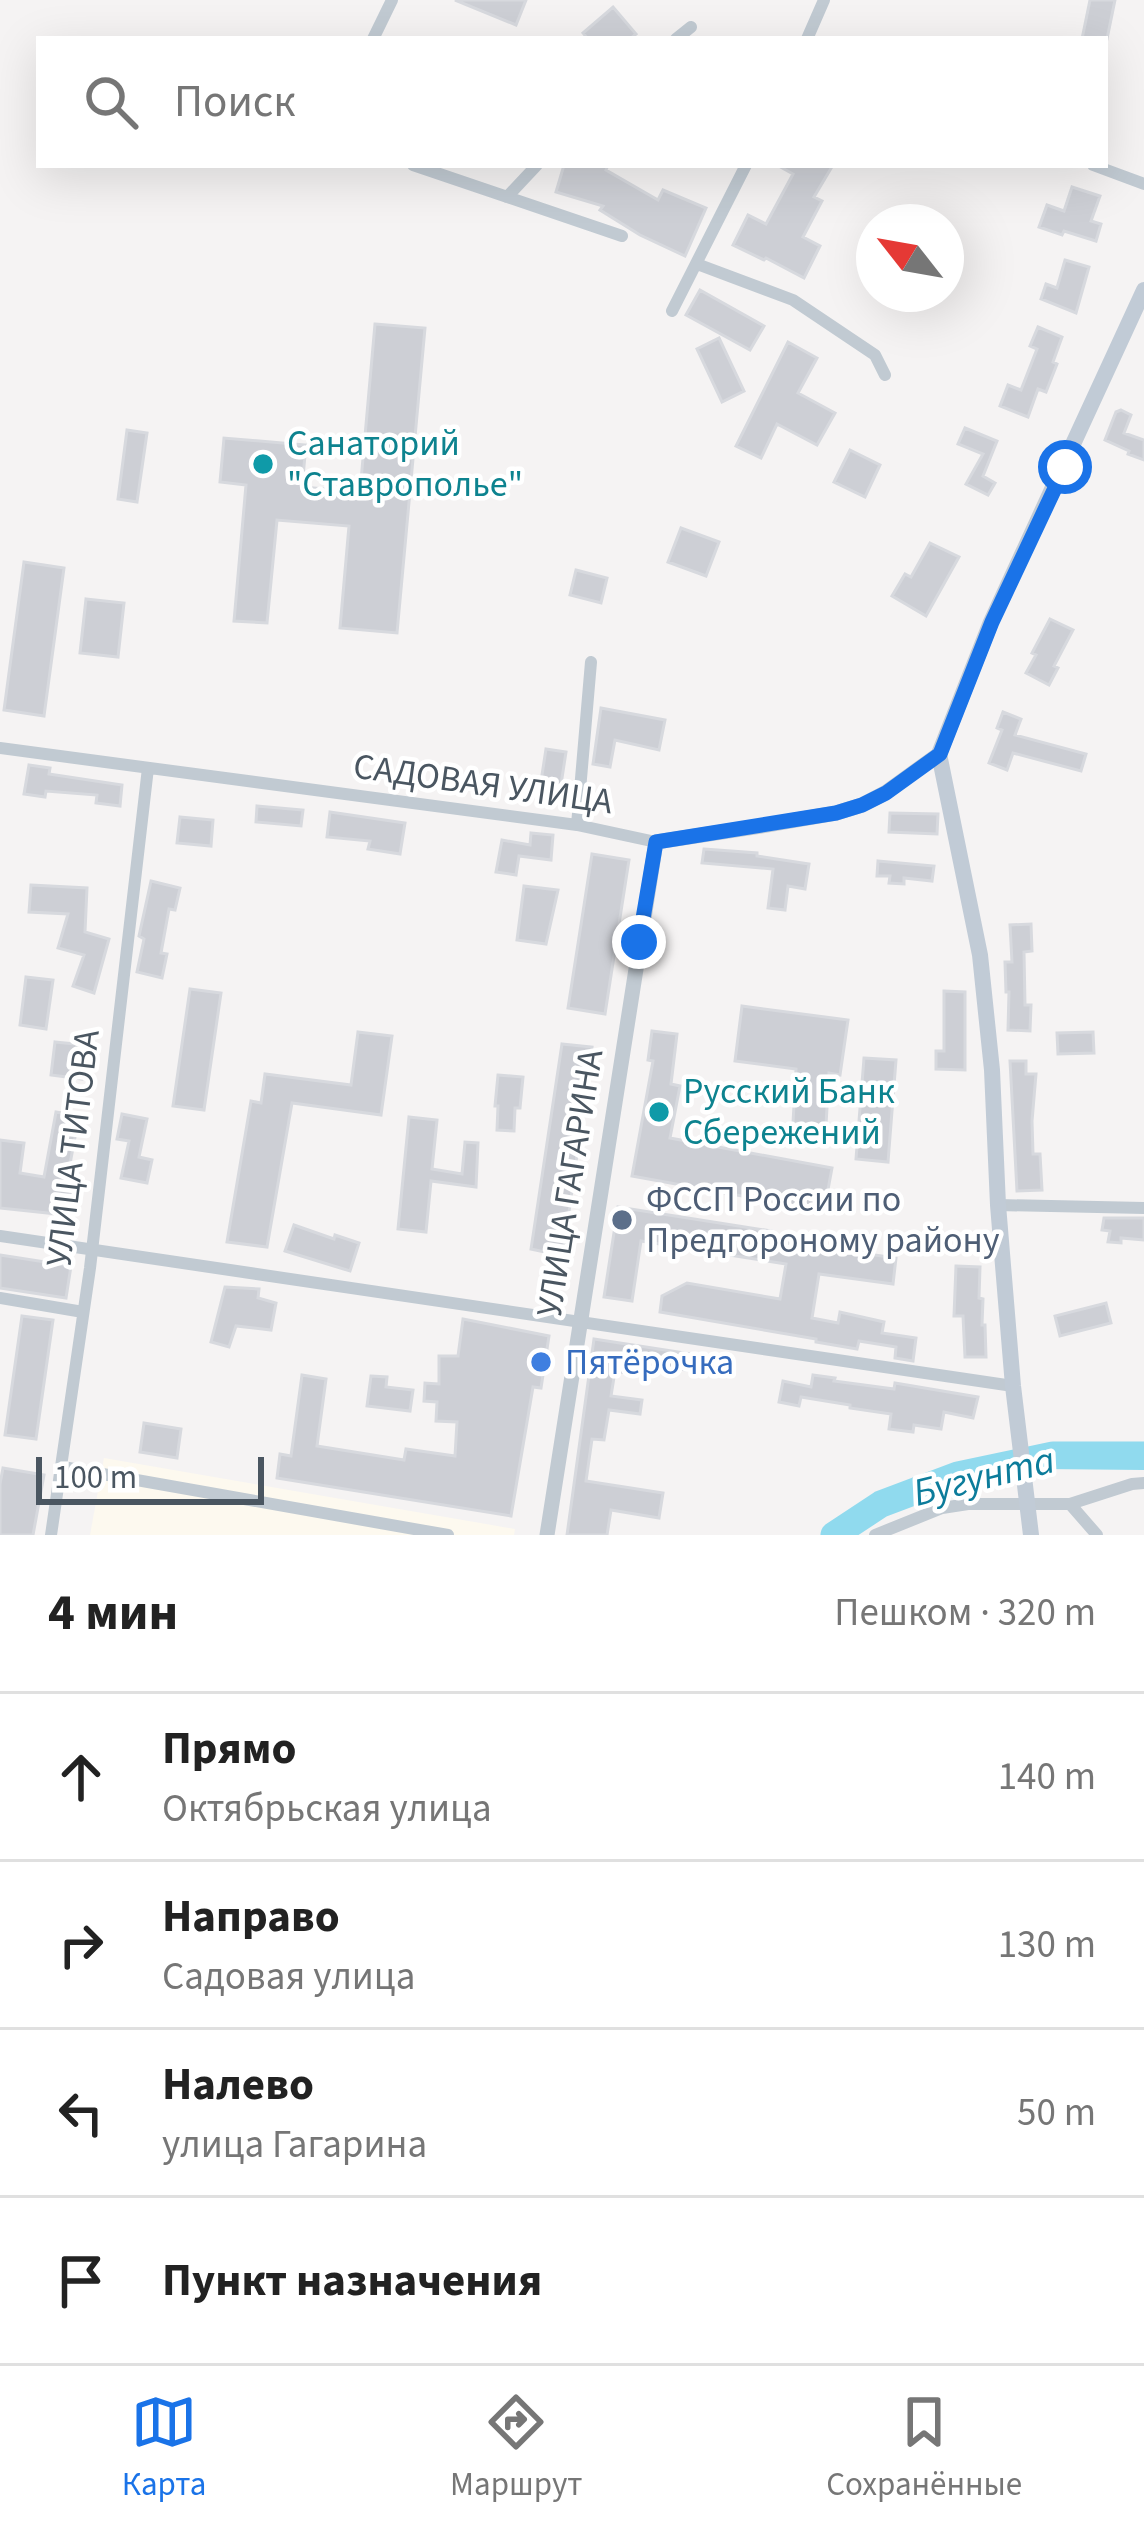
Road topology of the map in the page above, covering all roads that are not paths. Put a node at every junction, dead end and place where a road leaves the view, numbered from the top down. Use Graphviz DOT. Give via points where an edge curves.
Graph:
graph roads {
  1 [pos="392,0"];
  2 [pos="824,0"];
  3 [pos="691,28"];
  4 [pos="374,36"];
  5 [pos="680,36"];
  6 [pos="808,36"];
  7 [pos="421,168"];
  8 [pos="534,168"];
  9 [pos="745,168"];
  10 [pos="1101,168"];
  11 [pos="1144,184"];
  12 [pos="507,197"];
  13 [pos="622,236"];
  14 [pos="697,264"];
  15 [pos="1144,290"];
  16 [pos="671,311"];
  17 [pos="885,375"];
  18 [pos="591,662"];
  19 [pos="0,748"];
  20 [pos="940,754"];
  21 [pos="148,768"];
  22 [pos="577,825"];
  23 [pos="656,842"];
  24 [pos="998,1205"];
  25 [pos="1144,1208"];
  26 [pos="0,1236"];
  27 [pos="92,1248"];
  28 [pos="0,1298"];
  29 [pos="82,1312"];
  30 [pos="578,1322"];
  31 [pos="1013,1386"];
  32 [pos="63,1467"];
  33 [pos="1144,1483"];
  34 [pos="1026,1497"];
  35 [pos="1070,1504"];
  36 [pos="51,1535"];
  37 [pos="448,1535"];
  38 [pos="547,1535"];
  39 [pos="875,1535"];
  40 [pos="1030,1535"];
  41 [pos="1097,1535"];
  1 -- 4 [label="street"];
  2 -- 6 [label="street"];
  3 -- 5 [label="street"];
  7 -- 12 [label="street"];
  8 -- 12 [label="street"];
  9 -- 14 [label="street"];
  10 -- 11 [label="street"];
  12 -- 13 [label="street"];
  14 -- 16 [label="street"];
  14 -- 17 [label="street" via="793,300 874,355"];
  15 -- 20 [label="main road"];
  18 -- 22 [label="street"];
  19 -- 21 [label="street, САДОВАЯ УЛИЦА"];
  20 -- 23 [label="street, САДОВАЯ УЛИЦА" via="862,805"];
  20 -- 24 [label="main road" via="980,955"];
  21 -- 22 [label="street, САДОВАЯ УЛИЦА"];
  21 -- 27 [label="street, УЛИЦА ТИТОВА"];
  22 -- 23 [label="street, САДОВАЯ УЛИЦА"];
  23 -- 30 [label="street, УЛИЦА ГАГАРИНА"];
  24 -- 25 [label="street"];
  24 -- 31 [label="main road"];
  26 -- 27 [label="street"];
  27 -- 29 [label="street, УЛИЦА ТИТОВА"];
  27 -- 30 [label="street"];
  28 -- 29 [label="street"];
  29 -- 32 [label="street, УЛИЦА ТИТОВА"];
  30 -- 31 [label="street"];
  30 -- 38 [label="street, УЛИЦА ГАГАРИНА"];
  31 -- 34 [label="main road"];
  32 -- 36 [label="street, УЛИЦА ТИТОВА"];
  32 -- 37 [label="street"];
  33 -- 35 [label="street"];
  34 -- 35 [label="street"];
  34 -- 39 [label="street" via="942,1508"];
  34 -- 40 [label="main road"];
  35 -- 41 [label="street"];
}
